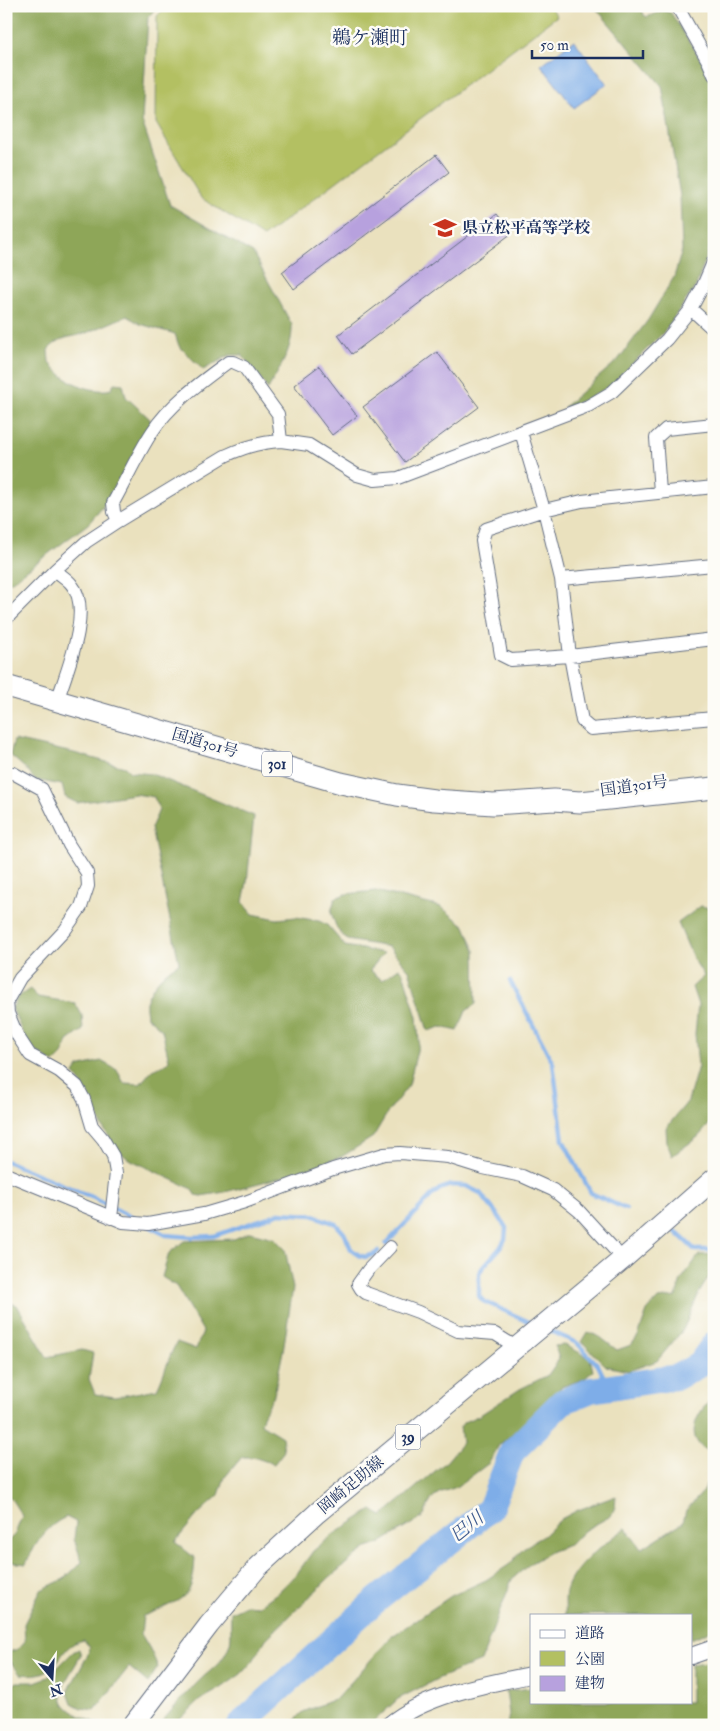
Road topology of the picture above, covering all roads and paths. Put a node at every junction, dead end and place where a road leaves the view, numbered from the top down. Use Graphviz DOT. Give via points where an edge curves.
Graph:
graph roads {
  1 [pos="677,6"];
  2 [pos="714,75"];
  3 [pos="714,260"];
  4 [pos="690,309"];
  5 [pos="714,330"];
  6 [pos="714,424"];
  7 [pos="521,432"];
  8 [pos="281,441"];
  9 [pos="714,486"];
  10 [pos="660,492"];
  11 [pos="544,510"];
  12 [pos="118,521"];
  13 [pos="714,565"];
  14 [pos="55,570"];
  15 [pos="561,579"];
  16 [pos="6,619"];
  17 [pos="714,639"];
  18 [pos="570,656"];
  19 [pos="6,686"];
  20 [pos="57,701"];
  21 [pos="714,718"];
  22 [pos="6,773"];
  23 [pos="714,774"];
  24 [pos="714,788"];
  25 [pos="554,800"];
  26 [pos="6,1174"];
  27 [pos="714,1179"];
  28 [pos="111,1218"];
  29 [pos="390,1247"];
  30 [pos="622,1259"];
  31 [pos="516,1347"];
  32 [pos="714,1648"];
  33 [pos="692,1656"];
  34 [pos="530,1675"];
  35 [pos="134,1725"];
  36 [pos="388,1725"];
  1 -- 2 [label="street"];
  3 -- 4 [label="street"];
  4 -- 5 [label="street"];
  4 -- 7 [label="street" via="667,339 612,392 588,406"];
  6 -- 10 [label="street" via="666,429 656,438"];
  7 -- 8 [label="street" via="398,478 375,480 346,470 309,445"];
  7 -- 11 [label="street"];
  8 -- 12 [label="street" via="262,442 225,456"];
  8 -- 12 [label="street" via="278,414 244,368 228,362 201,382 152,432 113,503"];
  9 -- 10 [label="street"];
  10 -- 11 [label="street" via="582,501"];
  11 -- 15 [label="street"];
  11 -- 18 [label="street" via="486,529 482,541 501,655 511,660"];
  12 -- 14 [label="street" via="86,542"];
  13 -- 15 [label="street"];
  14 -- 16 [label="street"];
  14 -- 20 [label="street" via="74,586 80,606 80,625"];
  15 -- 18 [label="street"];
  17 -- 18 [label="street"];
  18 -- 21 [label="street" via="582,721 591,729"];
  19 -- 20 [label="highway, 国道301号 / 301"];
  20 -- 25 [label="highway, 国道301号 / 301" via="341,783 397,795 493,804"];
  22 -- 28 [label="street" via="13,773 42,789 69,845 87,873 88,886 81,907 65,930 20,978 7,1001 17,1035 30,1054 59,1071 76,1086 84,1099 92,1126 113,1156 116,1173"];
  23 -- 25 [label="highway, 国道301号 / 301"];
  24 -- 25 [label="highway, 国道301号 / 301" via="580,802"];
  26 -- 28 [label="street"];
  27 -- 30 [label="main road, 岡崎足助線 / 39"];
  28 -- 30 [label="street" via="137,1224 167,1221 245,1202 366,1158 384,1154 422,1154 448,1157 522,1176 553,1190 579,1211"];
  29 -- 31 [label="street" via="358,1284 360,1289 458,1331 495,1334"];
  30 -- 31 [label="main road, 岡崎足助線 / 39"];
  31 -- 35 [label="main road, 岡崎足助線 / 39" via="317,1513 257,1568 209,1625"];
  32 -- 33 [label="street"];
  34 -- 36 [label="street" via="483,1684 424,1704"];
}
